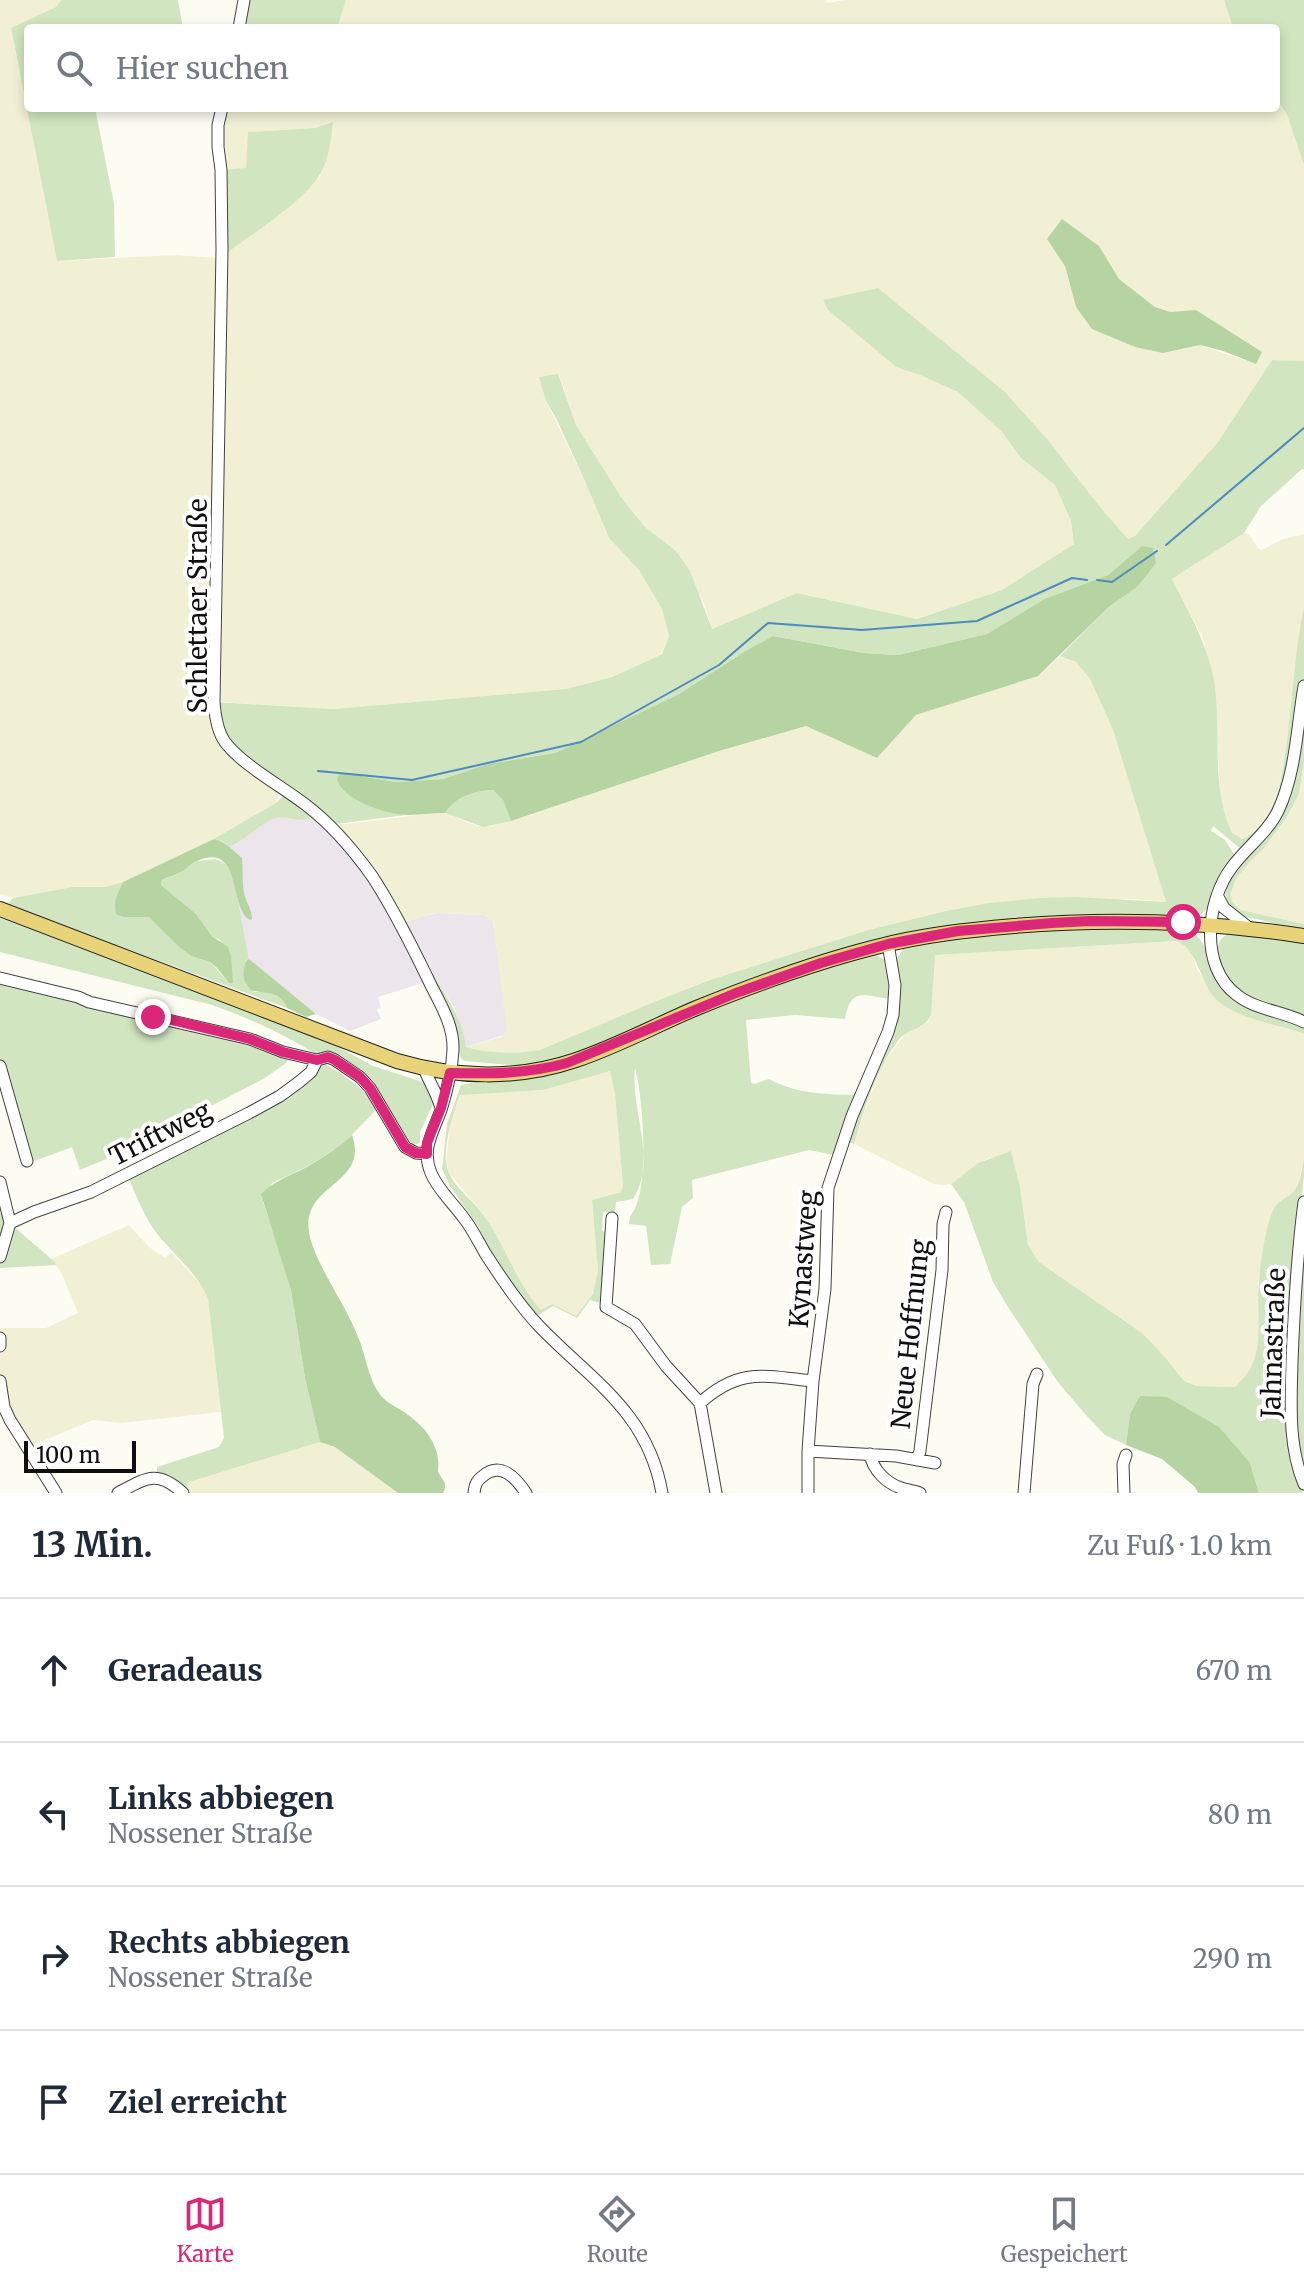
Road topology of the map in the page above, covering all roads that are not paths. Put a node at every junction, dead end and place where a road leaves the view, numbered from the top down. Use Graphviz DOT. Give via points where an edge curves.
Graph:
graph roads {
  1 [pos="244,0"];
  2 [pos="240,24"];
  3 [pos="221,112"];
  4 [pos="1304,686"];
  5 [pos="1218,897"];
  6 [pos="0,909"];
  7 [pos="1211,924"];
  8 [pos="1248,928"];
  9 [pos="1304,936"];
  10 [pos="888,944"];
  11 [pos="0,978"];
  12 [pos="1304,1022"];
  13 [pos="317,1060"];
  14 [pos="0,1066"];
  15 [pos="424,1068"];
  16 [pos="450,1073"];
  17 [pos="441,1108"];
  18 [pos="427,1154"];
  19 [pos="27,1161"];
  20 [pos="0,1182"];
  21 [pos="1304,1202"];
  22 [pos="946,1212"];
  23 [pos="612,1218"];
  24 [pos="10,1223"];
  25 [pos="0,1257"];
  26 [pos="0,1338"];
  27 [pos="0,1346"];
  28 [pos="1037,1374"];
  29 [pos="0,1381"];
  30 [pos="813,1381"];
  31 [pos="700,1403"];
  32 [pos="808,1451"];
  33 [pos="870,1454"];
  34 [pos="1126,1455"];
  35 [pos="917,1460"];
  36 [pos="935,1463"];
  37 [pos="1304,1484"];
  38 [pos="56,1493"];
  39 [pos="118,1493"];
  40 [pos="183,1493"];
  41 [pos="474,1493"];
  42 [pos="526,1493"];
  43 [pos="662,1493"];
  44 [pos="716,1493"];
  45 [pos="808,1493"];
  46 [pos="920,1493"];
  47 [pos="1024,1493"];
  48 [pos="1124,1493"];
  1 -- 2 [label="street"];
  3 -- 16 [label="street, Schlettaer Straße" via="214,702 218,727 237,754 329,825 370,874 447,1016 453,1041"];
  4 -- 5 [label="street" via="1278,812 1227,875"];
  5 -- 7 [label="street"];
  5 -- 8 [label="street"];
  6 -- 15 [label="main road"];
  7 -- 8 [label="main road"];
  7 -- 10 [label="main road" via="1065,922 958,931"];
  7 -- 12 [label="street" via="1220,977 1237,996"];
  8 -- 9 [label="main road"];
  10 -- 16 [label="main road" via="736,993 577,1060 500,1075"];
  10 -- 30 [label="street, Kynastweg" via="895,985 893,1015 828,1188 825,1289"];
  11 -- 13 [label="street"];
  13 -- 18 [label="street" via="328,1057 360,1077 405,1147"];
  13 -- 24 [label="street, Triftweg" via="299,1082 259,1107 91,1192"];
  14 -- 19 [label="street"];
  15 -- 16 [label="main road"];
  15 -- 17 [label="street"];
  16 -- 17 [label="street, Schlettaer Straße"];
  17 -- 18 [label="street, Schlettaer Straße"];
  18 -- 43 [label="street" via="436,1183 527,1312 631,1418 653,1454"];
  20 -- 24 [label="street"];
  21 -- 37 [label="street, Jahnastraße" via="1291,1414"];
  22 -- 35 [label="street, Neue Hoffnung"];
  23 -- 31 [label="street" via="606,1307 635,1324"];
  24 -- 25 [label="street"];
  26 -- 27 [label="street"];
  28 -- 47 [label="street"];
  29 -- 38 [label="street" via="10,1420"];
  30 -- 31 [label="street" via="753,1375 721,1386"];
  30 -- 32 [label="street, Kynastweg"];
  31 -- 44 [label="street"];
  32 -- 33 [label="street"];
  32 -- 45 [label="street, Kynastweg"];
  33 -- 35 [label="street"];
  33 -- 46 [label="street, Neue Hoffnung" via="888,1481"];
  34 -- 48 [label="street"];
  35 -- 36 [label="street"];
  39 -- 40 [label="street" via="157,1477"];
  41 -- 42 [label="street" via="477,1481 497,1470 511,1475"];
}
